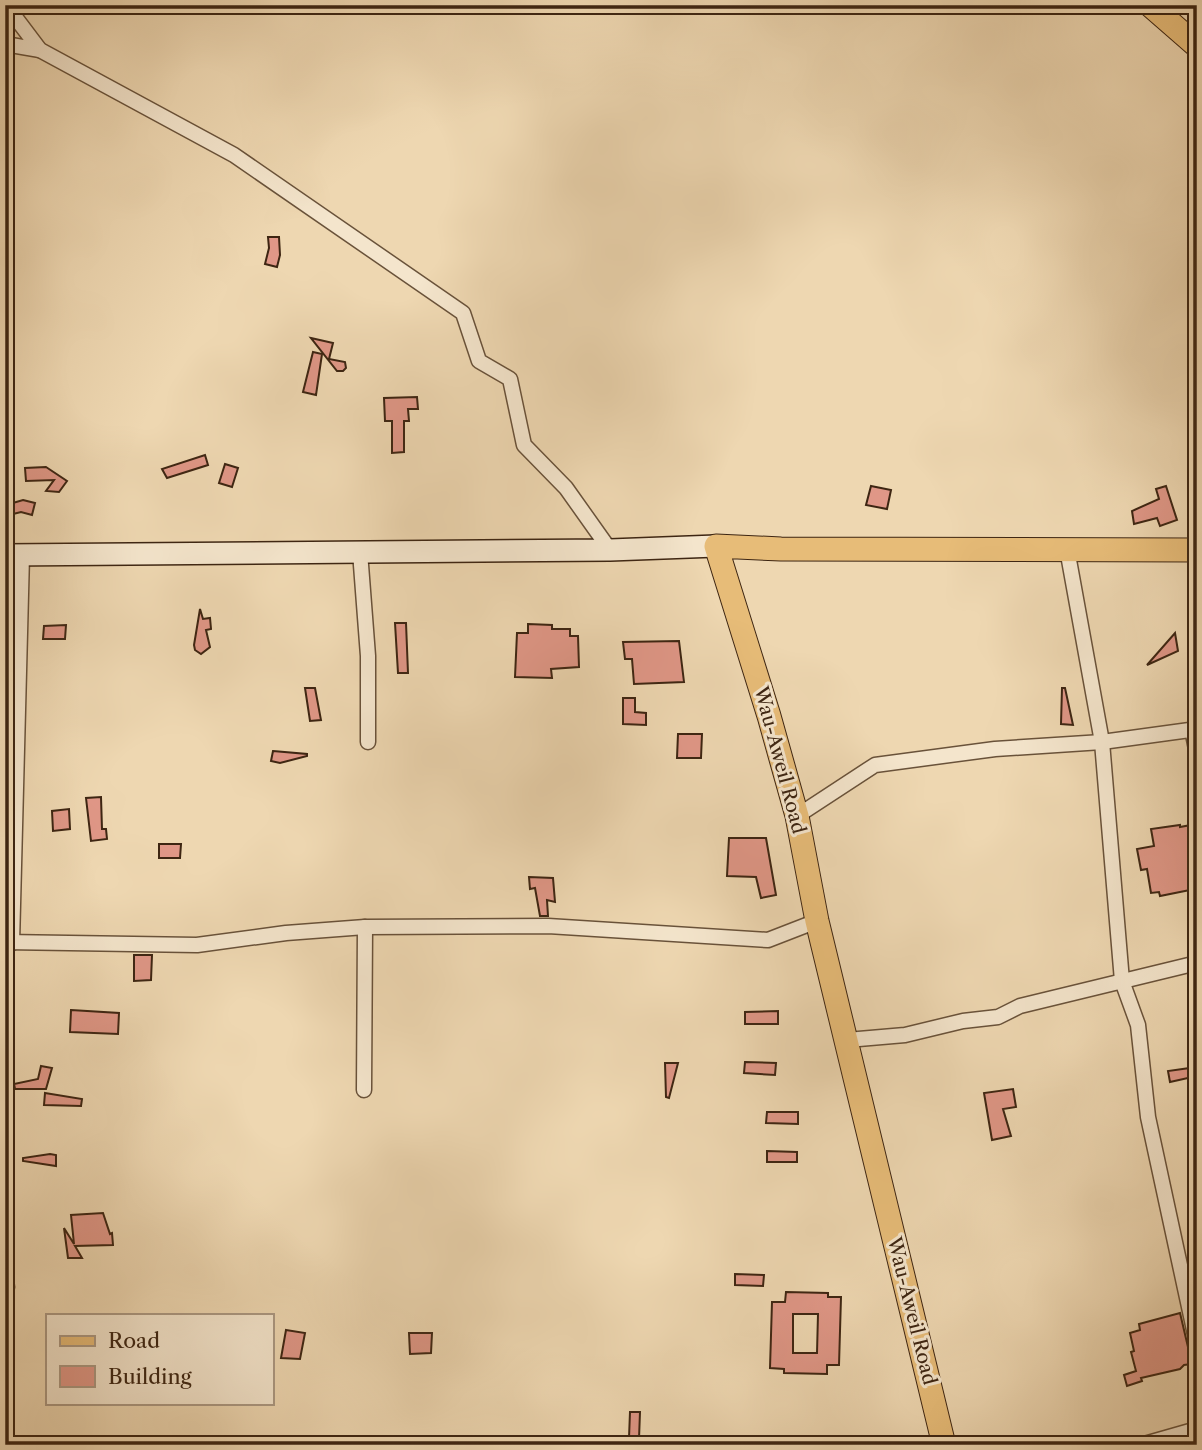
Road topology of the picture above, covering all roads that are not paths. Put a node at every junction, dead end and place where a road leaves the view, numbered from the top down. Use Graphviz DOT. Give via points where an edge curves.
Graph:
graph roads {
  1 [pos="6,5"];
  2 [pos="1150,5"];
  3 [pos="5,44"];
  4 [pos="1197,46"];
  5 [pos="40,50"];
  6 [pos="716,545"];
  7 [pos="1066,549"];
  8 [pos="610,550"];
  9 [pos="1197,550"];
  10 [pos="360,552"];
  11 [pos="14,555"];
  12 [pos="1194,729"];
  13 [pos="368,742"];
  14 [pos="1102,742"];
  15 [pos="1197,754"];
  16 [pos="797,816"];
  17 [pos="817,921"];
  18 [pos="365,927"];
  19 [pos="8,942"];
  20 [pos="1197,963"];
  21 [pos="1122,981"];
  22 [pos="847,1040"];
  23 [pos="364,1090"];
  24 [pos="1197,1344"];
  25 [pos="1197,1429"];
  26 [pos="944,1445"];
  27 [pos="1141,1445"];
  1 -- 5 [label="street"];
  2 -- 4 [label="main road"];
  3 -- 5 [label="street"];
  5 -- 8 [label="street" via="234,155 463,313 479,361 510,379 524,445 566,488"];
  6 -- 7 [label="main road"];
  6 -- 8 [label="street"];
  6 -- 16 [label="main road, Wau-Aweil Road"];
  7 -- 9 [label="main road"];
  7 -- 14 [label="street"];
  8 -- 10 [label="street"];
  10 -- 11 [label="street"];
  10 -- 13 [label="street" via="368,656"];
  11 -- 19 [label="street"];
  12 -- 14 [label="street"];
  12 -- 15 [label="street"];
  14 -- 16 [label="street" via="995,749 876,765"];
  14 -- 21 [label="street"];
  16 -- 17 [label="main road, Wau-Aweil Road"];
  17 -- 18 [label="street" via="768,940 548,926"];
  17 -- 22 [label="main road, Wau-Aweil Road"];
  18 -- 19 [label="street" via="197,945"];
  18 -- 23 [label="street"];
  20 -- 21 [label="street"];
  21 -- 22 [label="street" via="1020,1006 998,1017 905,1035"];
  21 -- 24 [label="street" via="1138,1025 1148,1116"];
  22 -- 26 [label="main road, Wau-Aweil Road"];
  25 -- 27 [label="street"];
}
